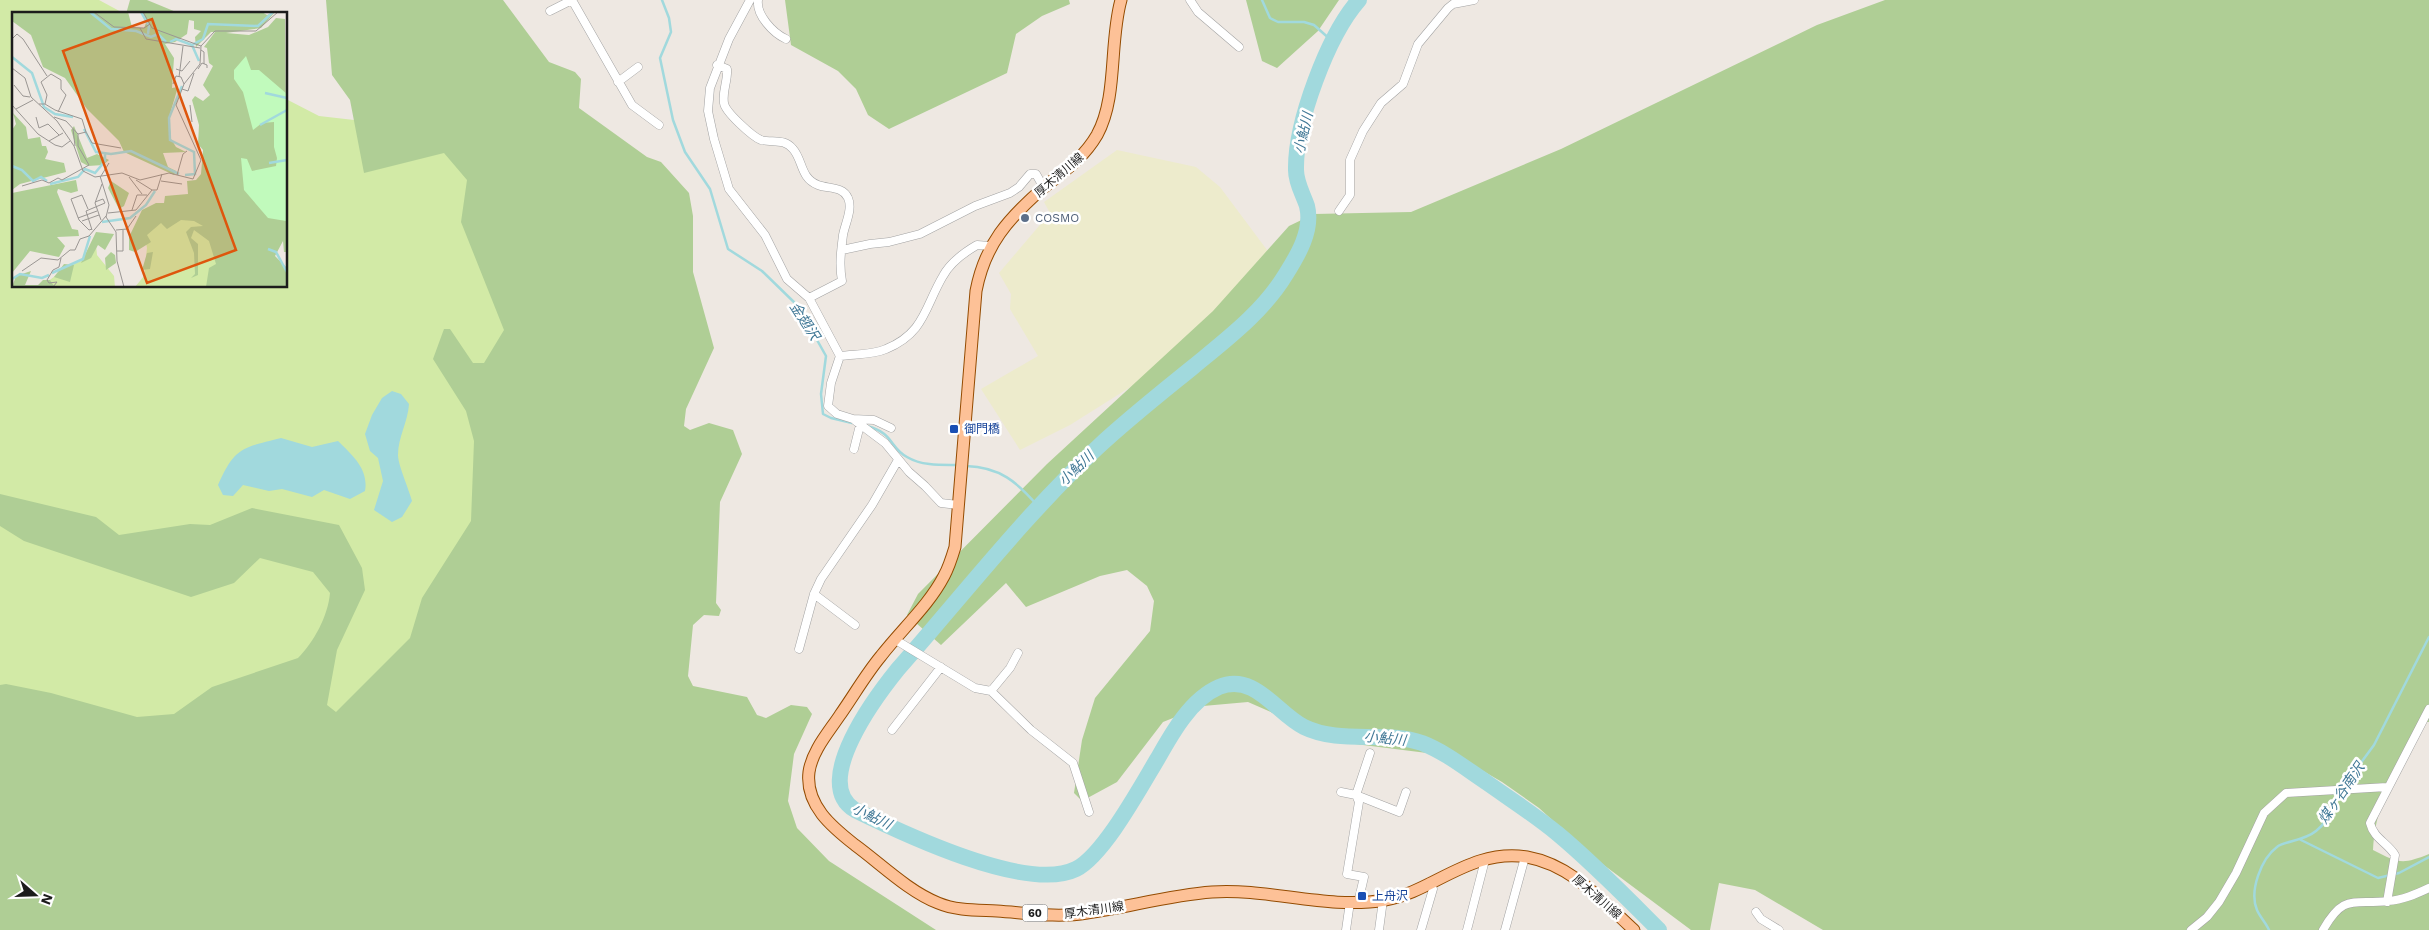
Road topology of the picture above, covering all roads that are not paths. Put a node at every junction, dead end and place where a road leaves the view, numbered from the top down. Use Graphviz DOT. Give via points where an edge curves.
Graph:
graph roads {
  1 [pos="572,0"];
  2 [pos="750,0"];
  3 [pos="758,0"];
  4 [pos="1122,0"];
  5 [pos="1190,0"];
  6 [pos="1474,0"];
  7 [pos="550,10"];
  8 [pos="786,39"];
  9 [pos="1239,48"];
  10 [pos="718,65"];
  11 [pos="638,67"];
  12 [pos="618,82"];
  13 [pos="658,125"];
  14 [pos="1044,188"];
  15 [pos="1339,210"];
  16 [pos="990,246"];
  17 [pos="842,250"];
  18 [pos="809,298"];
  19 [pos="840,356"];
  20 [pos="853,419"];
  21 [pos="860,425"];
  22 [pos="891,428"];
  23 [pos="854,449"];
  24 [pos="898,460"];
  25 [pos="958,505"];
  26 [pos="814,594"];
  27 [pos="855,625"];
  28 [pos="894,639"];
  29 [pos="799,649"];
  30 [pos="1018,653"];
  31 [pos="939,666"];
  32 [pos="990,691"];
  33 [pos="2429,709"];
  34 [pos="892,730"];
  35 [pos="1370,754"];
  36 [pos="2387,787"];
  37 [pos="1341,792"];
  38 [pos="1406,792"];
  39 [pos="1356,794"];
  40 [pos="1089,812"];
  41 [pos="1525,857"];
  42 [pos="1485,860"];
  43 [pos="1430,882"];
  44 [pos="2429,888"];
  45 [pos="1383,900"];
  46 [pos="2387,902"];
  47 [pos="1354,903"];
  48 [pos="1756,912"];
  49 [pos="1346,930"];
  50 [pos="1379,930"];
  51 [pos="1421,930"];
  52 [pos="1467,930"];
  53 [pos="1505,930"];
  54 [pos="1634,930"];
  55 [pos="1779,930"];
  56 [pos="2191,930"];
  57 [pos="2323,930"];
  1 -- 7 [label="street"];
  1 -- 12 [label="street"];
  2 -- 10 [label="street"];
  3 -- 8 [label="street" via="766,22"];
  4 -- 14 [label="main road, 厚木清川線 / 60" via="1117,16 1109,94 1098,132 1082,157"];
  5 -- 9 [label="street" via="1198,12"];
  6 -- 15 [label="street" via="1453,4 1418,44 1403,84 1381,103 1356,145 1350,160 1350,195"];
  10 -- 17 [label="street" via="727,69 723,93 729,114 760,139 784,141 794,149 801,170 808,178 817,185 842,190 849,198"];
  10 -- 18 [label="street" via="710,88 708,111 729,189 765,235 787,279"];
  11 -- 12 [label="street"];
  12 -- 13 [label="street" via="632,105"];
  14 -- 16 [label="main road, 厚木清川線 / 60" via="1013,216"];
  14 -- 17 [label="street" via="1036,174 1030,174 1020,187 1010,193 975,206 920,234"];
  16 -- 19 [label="street" via="977,245 951,266 943,275 923,320 902,340 885,350"];
  16 -- 25 [label="main road, 厚木清川線 / 60" via="976,291"];
  17 -- 18 [label="street" via="839,266 842,281"];
  18 -- 19 [label="street"];
  19 -- 20 [label="street" via="828,406 837,414"];
  20 -- 21 [label="street"];
  20 -- 22 [label="street" via="874,420"];
  21 -- 23 [label="street"];
  21 -- 24 [label="street" via="885,442"];
  24 -- 25 [label="street" via="941,503"];
  24 -- 26 [label="street"];
  25 -- 28 [label="main road, 厚木清川線 / 60" via="955,548 945,575"];
  26 -- 27 [label="street"];
  26 -- 29 [label="street"];
  28 -- 31 [label="street"];
  28 -- 47 [label="main road, 厚木清川線 / 60" via="815,752 809,774 817,810 833,828 920,894 956,909 1061,915 1086,914 1211,892"];
  30 -- 32 [label="street"];
  31 -- 32 [label="street" via="975,688"];
  31 -- 34 [label="street"];
  32 -- 40 [label="street" via="1031,730 1073,763"];
  33 -- 36 [label="street"];
  35 -- 39 [label="street"];
  36 -- 46 [label="street" via="2370,823 2372,832 2395,855"];
  36 -- 56 [label="street" via="2286,794 2264,813 2219,902"];
  37 -- 39 [label="street"];
  38 -- 39 [label="street" via="1399,812"];
  39 -- 47 [label="street" via="1359,802 1347,874 1364,877"];
  41 -- 42 [label="main road, 厚木清川線 / 60"];
  41 -- 53 [label="street"];
  41 -- 54 [label="main road, 厚木清川線 / 60" via="1553,864 1572,874"];
  42 -- 43 [label="main road, 厚木清川線 / 60" via="1458,868"];
  42 -- 52 [label="street"];
  43 -- 45 [label="main road, 厚木清川線 / 60"];
  43 -- 51 [label="street" via="1433,889"];
  44 -- 46 [label="street"];
  45 -- 47 [label="main road, 厚木清川線 / 60"];
  45 -- 50 [label="street"];
  46 -- 57 [label="street" via="2358,901 2341,906"];
  47 -- 49 [label="street"];
  48 -- 55 [label="street"];
}
